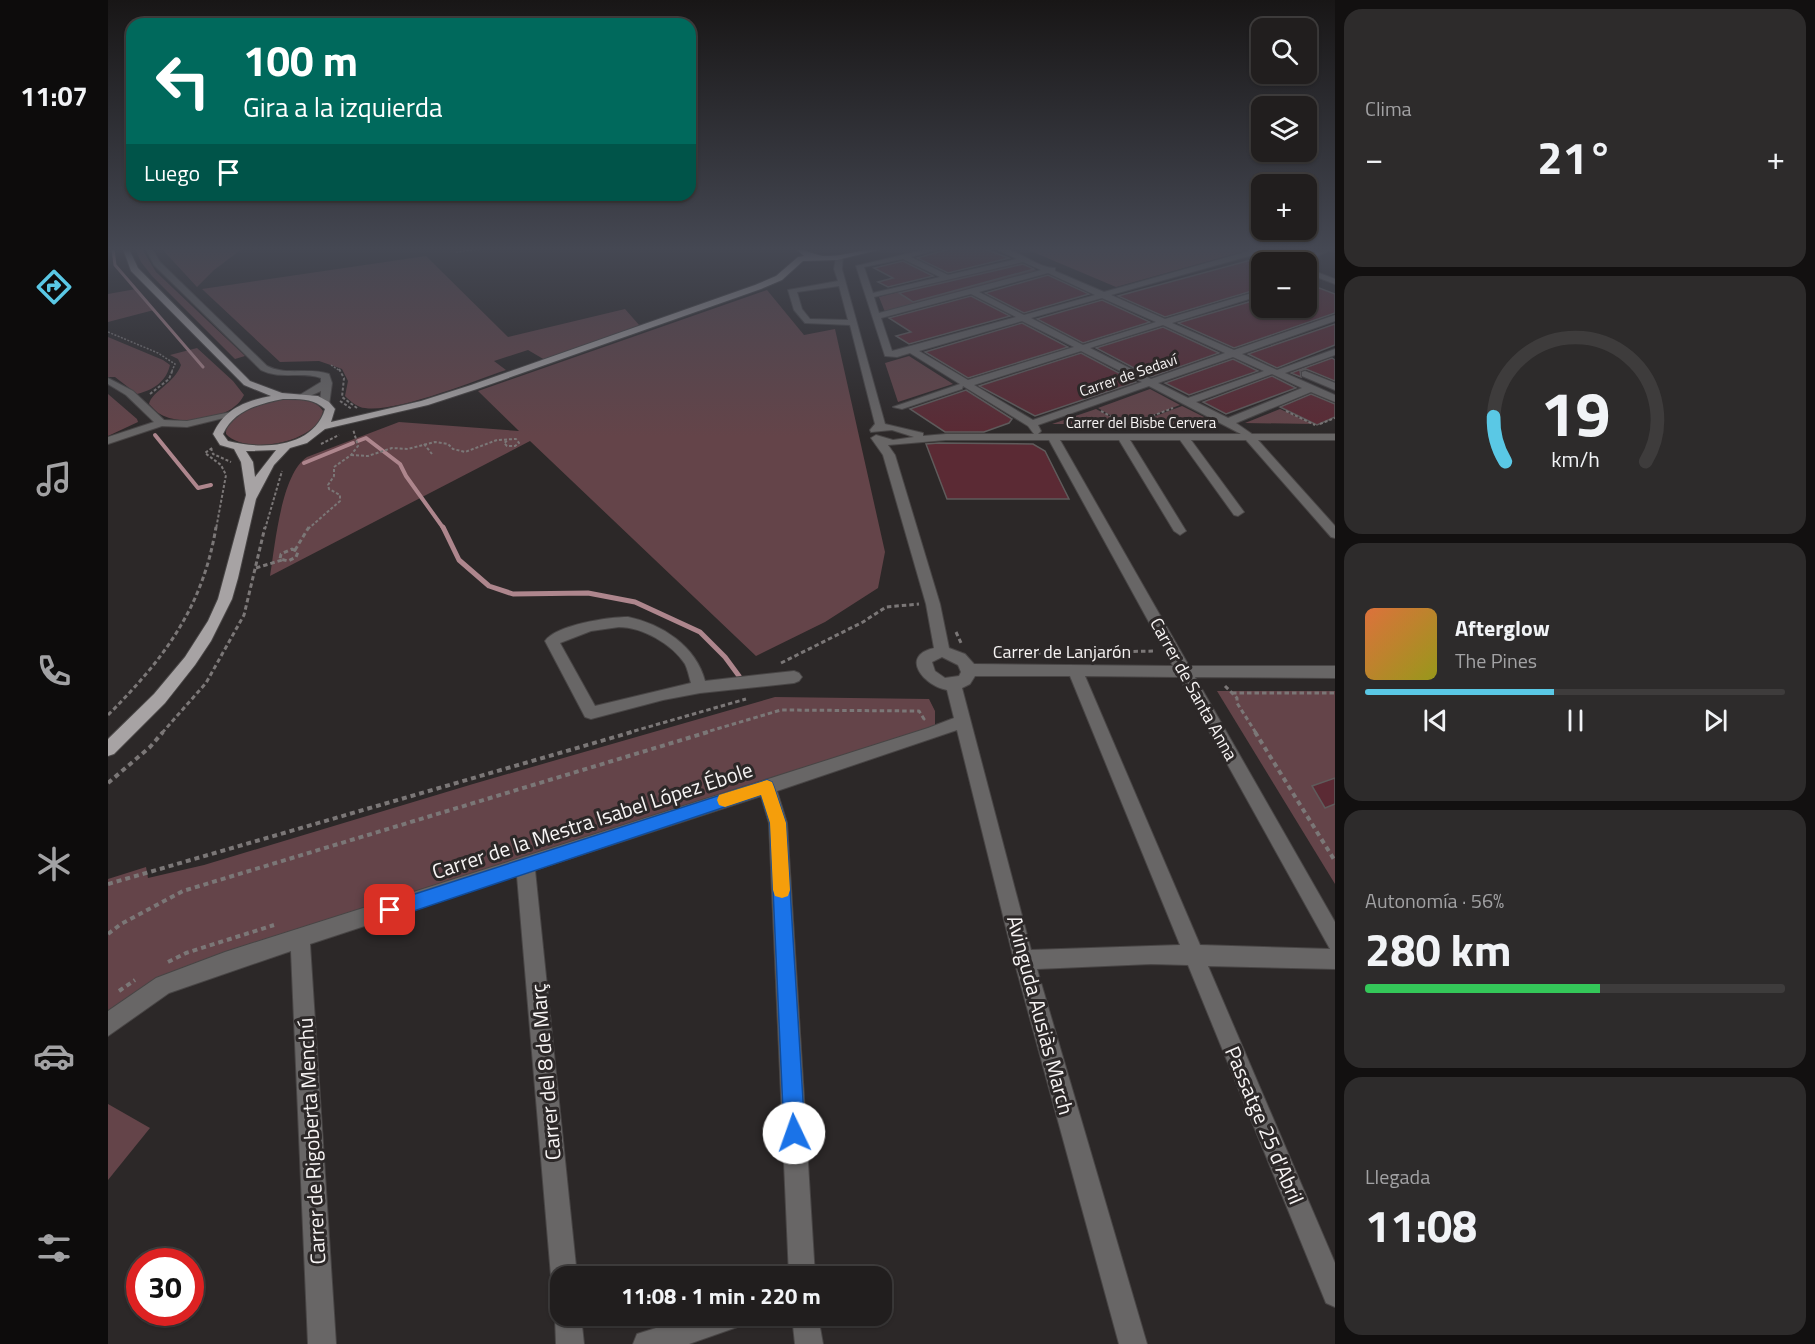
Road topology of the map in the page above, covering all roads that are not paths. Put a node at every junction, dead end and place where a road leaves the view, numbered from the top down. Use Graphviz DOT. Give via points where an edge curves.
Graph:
graph roads {
  1 [pos="176,312"];
  2 [pos="207,312"];
  3 [pos="688,312"];
  4 [pos="800,312"];
  5 [pos="851,312"];
  6 [pos="874,312"];
  7 [pos="894,312"];
  8 [pos="1011,312"];
  9 [pos="1045,312"];
  10 [pos="1140,312"];
  11 [pos="1161,312"];
  12 [pos="1197,312"];
  13 [pos="875,317"];
  14 [pos="1023,318"];
  15 [pos="1176,318"];
  16 [pos="1335,318"];
  17 [pos="1163,322"];
  18 [pos="854,323"];
  19 [pos="1082,348"];
  20 [pos="1247,349"];
  21 [pos="911,350"];
  22 [pos="1335,352"];
  23 [pos="1234,354"];
  24 [pos="1291,368"];
  25 [pos="1275,372"];
  26 [pos="108,381"];
  27 [pos="247,383"];
  28 [pos="327,383"];
  29 [pos="1151,383"];
  30 [pos="963,386"];
  31 [pos="1335,387"];
  32 [pos="1311,388"];
  33 [pos="283,396"];
  34 [pos="303,396"];
  35 [pos="1335,399"];
  36 [pos="1185,403"];
  37 [pos="247,406"];
  38 [pos="328,406"];
  39 [pos="898,406"];
  40 [pos="1000,413"];
  41 [pos="354,414"];
  42 [pos="877,414"];
  43 [pos="1015,414"];
  44 [pos="231,415"];
  45 [pos="1228,422"];
  46 [pos="161,423"];
  47 [pos="187,424"];
  48 [pos="1032,424"];
  49 [pos="890,426"];
  50 [pos="322,427"];
  51 [pos="1126,429"];
  52 [pos="876,434"];
  53 [pos="1039,436"];
  54 [pos="1053,436"];
  55 [pos="1184,437"];
  56 [pos="1251,437"];
  57 [pos="1335,437"];
  58 [pos="901,439"];
  59 [pos="108,441"];
  60 [pos="222,444"];
  61 [pos="286,446"];
  62 [pos="239,448"];
  63 [pos="891,465"];
  64 [pos="251,493"];
  65 [pos="1238,512"];
  66 [pos="1180,531"];
  67 [pos="1335,534"];
  68 [pos="942,652"];
  69 [pos="969,670"];
  70 [pos="1075,670"];
  71 [pos="1184,671"];
  72 [pos="1335,672"];
  73 [pos="794,677"];
  74 [pos="953,684"];
  75 [pos="700,687"];
  76 [pos="963,721"];
  77 [pos="108,749"];
  78 [pos="767,787"];
  79 [pos="525,867"];
  80 [pos="300,939"];
  81 [pos="1335,941"];
  82 [pos="1194,956"];
  83 [pos="1024,960"];
  84 [pos="1335,960"];
  85 [pos="108,1025"];
  86 [pos="563,1266"];
  87 [pos="801,1266"];
  88 [pos="1335,1294"];
  89 [pos="569,1326"];
  90 [pos="703,1326"];
  91 [pos="806,1326"];
  92 [pos="322,1344"];
  93 [pos="570,1344"];
  94 [pos="647,1344"];
  95 [pos="809,1344"];
  96 [pos="1133,1344"];
  1 -- 27 [label="main road"];
  2 -- 28 [label="street" via="264,368 275,373 322,374"];
  3 -- 41 [label="main road" via="474,387 394,410"];
  4 -- 18 [label="street" via="808,321"];
  5 -- 18 [label="street"];
  6 -- 13 [label="street"];
  7 -- 13 [label="street"];
  8 -- 14 [label="street"];
  9 -- 14 [label="street"];
  10 -- 17 [label="street"];
  11 -- 15 [label="street"];
  12 -- 15 [label="street"];
  13 -- 21 [label="street" via="887,353"];
  14 -- 19 [label="street"];
  14 -- 21 [label="street"];
  15 -- 17 [label="street"];
  15 -- 20 [label="street"];
  16 -- 20 [label="street, Carrer de Sedaví"];
  17 -- 19 [label="street"];
  17 -- 23 [label="street"];
  18 -- 42 [label="street"];
  19 -- 29 [label="street"];
  19 -- 30 [label="street"];
  20 -- 23 [label="street, Carrer de Sedaví"];
  20 -- 24 [label="street"];
  21 -- 30 [label="street"];
  22 -- 24 [label="street"];
  23 -- 25 [label="street"];
  23 -- 29 [label="street, Carrer de Sedaví"];
  24 -- 25 [label="street"];
  24 -- 31 [label="street"];
  25 -- 32 [label="street"];
  25 -- 36 [label="street"];
  26 -- 46 [label="street" via="137,399"];
  27 -- 33 [label="main road"];
  27 -- 37 [label="main road"];
  28 -- 34 [label="street"];
  28 -- 38 [label="street"];
  29 -- 36 [label="street"];
  29 -- 48 [label="street, Carrer de Sedaví"];
  30 -- 39 [label="street"];
  30 -- 43 [label="street"];
  32 -- 35 [label="street"];
  32 -- 45 [label="street"];
  33 -- 34 [label="main road"];
  33 -- 37 [label="main road"];
  34 -- 38 [label="main road"];
  36 -- 45 [label="street"];
  37 -- 44 [label="main road"];
  38 -- 41 [label="main road"];
  38 -- 50 [label="main road" via="330,418"];
  40 -- 43 [label="street"];
  41 -- 50 [label="main road"];
  42 -- 49 [label="street"];
  42 -- 52 [label="street" via="880,424"];
  43 -- 48 [label="street"];
  44 -- 47 [label="street"];
  44 -- 60 [label="main road" via="221,424"];
  45 -- 56 [label="street"];
  46 -- 47 [label="street"];
  46 -- 59 [label="street"];
  47 -- 60 [label="street"];
  48 -- 53 [label="street"];
  49 -- 52 [label="street"];
  49 -- 58 [label="street"];
  50 -- 61 [label="main road"];
  51 -- 54 [label="street, Carrer del Bisbe Cervera"];
  51 -- 55 [label="street, Carrer del Bisbe Cervera"];
  51 -- 66 [label="street"];
  52 -- 58 [label="street" via="889,443"];
  52 -- 63 [label="street"];
  53 -- 54 [label="street, Carrer del Bisbe Cervera"];
  53 -- 58 [label="street, Carrer del Bisbe Cervera"];
  54 -- 71 [label="street, Carrer de Santa Anna"];
  55 -- 56 [label="street, Carrer del Bisbe Cervera"];
  55 -- 65 [label="street"];
  56 -- 57 [label="street, Carrer del Bisbe Cervera"];
  56 -- 67 [label="street"];
  58 -- 63 [label="street"];
  60 -- 62 [label="main road"];
  61 -- 62 [label="main road"];
  61 -- 64 [label="main road" via="270,462"];
  62 -- 64 [label="main road" via="247,462"];
  63 -- 68 [label="street" via="933,604"];
  64 -- 77 [label="main road" via="226,598 208,633 173,683"];
  68 -- 69 [label="street" via="960,657"];
  68 -- 74 [label="street" via="924,660 924,669 937,681"];
  69 -- 70 [label="street, Carrer de Lanjarón"];
  69 -- 74 [label="street" via="965,680"];
  70 -- 71 [label="street, Carrer de Lanjarón"];
  70 -- 82 [label="street, Passatge 25 d'Abril"];
  71 -- 72 [label="street, Carrer de Lanjarón"];
  71 -- 81 [label="street, Carrer de Santa Anna"];
  73 -- 75 [label="street"];
  74 -- 76 [label="street, Avinguda Ausiàs March"];
  75 -- 75 [label="street" via="692,663 666,639 632,622 602,624 552,641 591,713"];
  76 -- 78 [label="street, Carrer de la Mestra Isabel López Ébole"];
  76 -- 83 [label="street, Avinguda Ausiàs March"];
  78 -- 79 [label="street, Carrer de la Mestra Isabel López Ébole"];
  78 -- 87 [label="street" via="778,823"];
  79 -- 80 [label="street, Carrer de la Mestra Isabel López Ébole"];
  79 -- 86 [label="street, Carrer del 8 de Març"];
  80 -- 85 [label="street, Carrer de la Mestra Isabel López Ébole" via="163,986"];
  80 -- 92 [label="street, Carrer de Rigoberta Menchú"];
  82 -- 83 [label="street" via="1151,954"];
  82 -- 84 [label="street"];
  82 -- 88 [label="street, Passatge 25 d'Abril"];
  83 -- 96 [label="street, Avinguda Ausiàs March"];
  89 -- 93 [label="street"];
  90 -- 94 [label="street"];
  91 -- 95 [label="street"];
}
